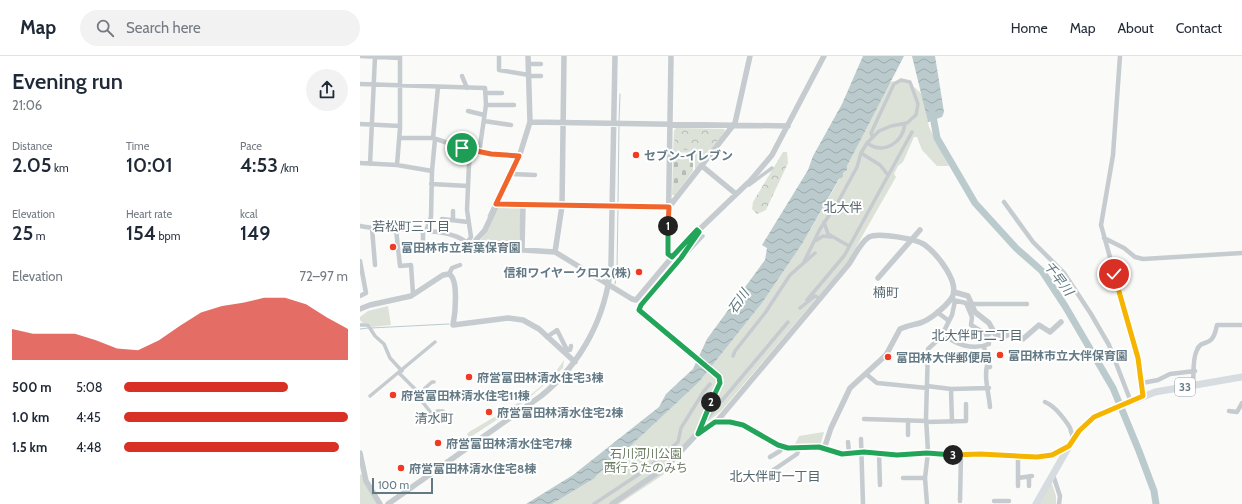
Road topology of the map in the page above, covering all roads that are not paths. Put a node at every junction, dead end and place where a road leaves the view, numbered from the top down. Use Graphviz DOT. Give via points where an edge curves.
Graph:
graph roads {
  1 [pos="360,56"];
  2 [pos="499,56"];
  3 [pos="528,56"];
  4 [pos="564,56"];
  5 [pos="615,56"];
  6 [pos="671,56"];
  7 [pos="750,56"];
  8 [pos="824,56"];
  9 [pos="1120,56"];
  10 [pos="375,57"];
  11 [pos="400,57"];
  12 [pos="529,64"];
  13 [pos="541,64"];
  14 [pos="528,75"];
  15 [pos="462,76"];
  16 [pos="541,76"];
  17 [pos="360,84"];
  18 [pos="374,85"];
  19 [pos="400,86"];
  20 [pos="438,87"];
  21 [pos="467,88"];
  22 [pos="485,93"];
  23 [pos="502,93"];
  24 [pos="486,105"];
  25 [pos="514,105"];
  26 [pos="468,111"];
  27 [pos="484,115"];
  28 [pos="484,121"];
  29 [pos="530,122"];
  30 [pos="563,122"];
  31 [pos="614,123"];
  32 [pos="905,123"];
  33 [pos="360,124"];
  34 [pos="372,124"];
  35 [pos="511,124"];
  36 [pos="670,124"];
  37 [pos="734,125"];
  38 [pos="400,126"];
  39 [pos="788,126"];
  40 [pos="912,132"];
  41 [pos="872,136"];
  42 [pos="400,138"];
  43 [pos="434,138"];
  44 [pos="866,144"];
  45 [pos="472,151"];
  46 [pos="479,153"];
  47 [pos="861,153"];
  48 [pos="518,156"];
  49 [pos="360,163"];
  50 [pos="370,164"];
  51 [pos="397,165"];
  52 [pos="702,166"];
  53 [pos="772,168"];
  54 [pos="432,171"];
  55 [pos="511,174"];
  56 [pos="535,175"];
  57 [pos="888,175"];
  58 [pos="431,184"];
  59 [pos="746,184"];
  60 [pos="468,186"];
  61 [pos="736,194"];
  62 [pos="1004,202"];
  63 [pos="496,204"];
  64 [pos="523,205"];
  65 [pos="562,206"];
  66 [pos="612,206"];
  67 [pos="669,207"];
  68 [pos="454,211"];
  69 [pos="442,219"];
  70 [pos="453,220"];
  71 [pos="824,222"];
  72 [pos="470,224"];
  73 [pos="360,226"];
  74 [pos="372,228"];
  75 [pos="396,229"];
  76 [pos="697,230"];
  77 [pos="920,230"];
  78 [pos="425,231"];
  79 [pos="703,236"];
  80 [pos="477,237"];
  81 [pos="832,237"];
  82 [pos="1104,238"];
  83 [pos="910,240"];
  84 [pos="814,241"];
  85 [pos="467,242"];
  86 [pos="423,244"];
  87 [pos="474,246"];
  88 [pos="849,246"];
  89 [pos="522,249"];
  90 [pos="556,252"];
  91 [pos="686,252"];
  92 [pos="815,253"];
  93 [pos="1242,254"];
  94 [pos="672,257"];
  95 [pos="360,261"];
  96 [pos="804,262"];
  97 [pos="375,265"];
  98 [pos="460,265"];
  99 [pos="360,268"];
  100 [pos="449,274"];
  101 [pos="878,278"];
  102 [pos="608,285"];
  103 [pos="954,292"];
  104 [pos="413,294"];
  105 [pos="360,296"];
  106 [pos="817,297"];
  107 [pos="807,300"];
  108 [pos="953,300"];
  109 [pos="971,304"];
  110 [pos="1027,304"];
  111 [pos="800,308"];
  112 [pos="360,309"];
  113 [pos="937,312"];
  114 [pos="949,321"];
  115 [pos="788,322"];
  116 [pos="1062,322"];
  117 [pos="360,325"];
  118 [pos="1242,325"];
  119 [pos="993,331"];
  120 [pos="944,332"];
  121 [pos="986,334"];
  122 [pos="547,337"];
  123 [pos="435,342"];
  124 [pos="572,346"];
  125 [pos="984,346"];
  126 [pos="733,356"];
  127 [pos="575,362"];
  128 [pos="1194,371"];
  129 [pos="400,372"];
  130 [pos="866,374"];
  131 [pos="1242,377"];
  132 [pos="434,382"];
  133 [pos="1142,383"];
  134 [pos="710,384"];
  135 [pos="1193,386"];
  136 [pos="927,387"];
  137 [pos="989,388"];
  138 [pos="951,389"];
  139 [pos="419,393"];
  140 [pos="370,396"];
  141 [pos="1143,396"];
  142 [pos="1045,402"];
  143 [pos="1130,402"];
  144 [pos="1242,403"];
  145 [pos="966,404"];
  146 [pos="990,407"];
  147 [pos="443,411"];
  148 [pos="1229,411"];
  149 [pos="864,419"];
  150 [pos="908,420"];
  151 [pos="926,421"];
  152 [pos="715,422"];
  153 [pos="952,422"];
  154 [pos="702,424"];
  155 [pos="743,425"];
  156 [pos="698,434"];
  157 [pos="908,435"];
  158 [pos="1074,437"];
  159 [pos="861,438"];
  160 [pos="848,442"];
  161 [pos="1069,446"];
  162 [pos="783,447"];
  163 [pos="799,448"];
  164 [pos="824,449"];
  165 [pos="862,452"];
  166 [pos="360,453"];
  167 [pos="849,453"];
  168 [pos="879,453"];
  169 [pos="928,453"];
  170 [pos="961,454"];
  171 [pos="1018,456"];
  172 [pos="770,457"];
  173 [pos="772,471"];
  174 [pos="362,472"];
  175 [pos="1053,475"];
  176 [pos="903,478"];
  177 [pos="925,478"];
  178 [pos="1018,478"];
  179 [pos="880,485"];
  180 [pos="1018,486"];
  181 [pos="1029,486"];
  182 [pos="994,500"];
  183 [pos="960,501"];
  184 [pos="1007,502"];
  185 [pos="380,504"];
  186 [pos="388,504"];
  187 [pos="594,504"];
  188 [pos="612,504"];
  189 [pos="863,504"];
  190 [pos="928,504"];
  191 [pos="1036,504"];
  192 [pos="1059,504"];
  1 -- 10 [label="street"];
  2 -- 14 [label="street" via="499,70"];
  3 -- 12 [label="street"];
  4 -- 30 [label="street"];
  5 -- 31 [label="street"];
  6 -- 36 [label="street"];
  7 -- 37 [label="street"];
  8 -- 39 [label="street"];
  9 -- 82 [label="street" via="1113,155 1101,225"];
  10 -- 11 [label="street"];
  10 -- 18 [label="street"];
  11 -- 19 [label="street"];
  12 -- 13 [label="street"];
  12 -- 14 [label="street"];
  14 -- 16 [label="street"];
  14 -- 29 [label="street"];
  15 -- 21 [label="street"];
  17 -- 18 [label="street"];
  18 -- 19 [label="street"];
  18 -- 34 [label="street"];
  19 -- 20 [label="street"];
  19 -- 38 [label="street"];
  20 -- 21 [label="street"];
  20 -- 43 [label="street"];
  21 -- 22 [label="street" via="485,88"];
  22 -- 23 [label="street"];
  22 -- 24 [label="street"];
  24 -- 25 [label="street"];
  24 -- 27 [label="street"];
  26 -- 27 [label="street"];
  27 -- 28 [label="street"];
  28 -- 35 [label="street"];
  28 -- 46 [label="street"];
  29 -- 30 [label="street"];
  29 -- 48 [label="street"];
  30 -- 31 [label="street"];
  30 -- 65 [label="street"];
  31 -- 36 [label="street"];
  31 -- 66 [label="street"];
  32 -- 41 [label="street" via="885,128"];
  32 -- 41 [label="street" via="916,115 918,104 910,82 901,80 891,89 871,133"];
  32 -- 44 [label="street" via="902,133 893,145 885,149"];
  33 -- 34 [label="street"];
  34 -- 38 [label="street"];
  34 -- 50 [label="street"];
  36 -- 37 [label="street"];
  36 -- 67 [label="street"];
  37 -- 39 [label="street"];
  37 -- 52 [label="street"];
  38 -- 42 [label="street"];
  39 -- 59 [label="street" via="772,155"];
  40 -- 57 [label="street"];
  41 -- 44 [label="street"];
  42 -- 43 [label="street"];
  42 -- 51 [label="street"];
  43 -- 45 [label="street"];
  43 -- 54 [label="street"];
  44 -- 47 [label="street"];
  45 -- 46 [label="street"];
  45 -- 60 [label="street"];
  46 -- 48 [label="street"];
  47 -- 57 [label="street" via="876,162"];
  47 -- 71 [label="street" via="858,167"];
  48 -- 55 [label="street"];
  49 -- 50 [label="street"];
  50 -- 51 [label="street"];
  51 -- 54 [label="street"];
  52 -- 61 [label="street"];
  52 -- 67 [label="street"];
  53 -- 59 [label="street" via="754,182"];
  54 -- 58 [label="street"];
  55 -- 56 [label="street"];
  55 -- 63 [label="street"];
  57 -- 88 [label="street"];
  58 -- 60 [label="street"];
  58 -- 78 [label="street" via="431,217"];
  59 -- 61 [label="street"];
  60 -- 72 [label="street"];
  61 -- 76 [label="street"];
  62 -- 143 [label="street" via="1034,242 1064,273 1091,314 1109,345"];
  63 -- 64 [label="street"];
  63 -- 80 [label="street" via="485,230"];
  64 -- 65 [label="street"];
  64 -- 89 [label="street"];
  65 -- 66 [label="street"];
  65 -- 90 [label="street"];
  66 -- 67 [label="street"];
  66 -- 102 [label="street"];
  67 -- 94 [label="street" via="668,254"];
  68 -- 70 [label="street"];
  69 -- 70 [label="street"];
  70 -- 72 [label="street"];
  71 -- 81 [label="street"];
  71 -- 84 [label="street"];
  72 -- 80 [label="street"];
  72 -- 85 [label="street" via="471,237"];
  73 -- 74 [label="street"];
  74 -- 75 [label="street"];
  74 -- 97 [label="street"];
  75 -- 78 [label="street"];
  75 -- 104 [label="street" via="400,266 411,265"];
  76 -- 91 [label="street" via="699,232"];
  76 -- 94 [label="street"];
  77 -- 83 [label="street"];
  78 -- 85 [label="street" via="456,236"];
  78 -- 86 [label="street"];
  79 -- 91 [label="street"];
  80 -- 87 [label="street"];
  81 -- 84 [label="street" via="824,236"];
  81 -- 88 [label="street"];
  82 -- 93 [label="street" via="1142,259"];
  82 -- 133 [label="street" via="1138,358"];
  83 -- 101 [label="street"];
  83 -- 103 [label="street" via="922,243 930,250 953,280"];
  83 -- 152 [label="street" via="880,234 865,240 849,264"];
  84 -- 96 [label="street"];
  85 -- 87 [label="street"];
  87 -- 89 [label="street"];
  88 -- 107 [label="street" via="844,256"];
  89 -- 90 [label="street"];
  90 -- 102 [label="street"];
  91 -- 154 [label="street" via="639,310 718,376 720,383"];
  92 -- 96 [label="street"];
  94 -- 102 [label="street" via="636,300"];
  95 -- 99 [label="street"];
  96 -- 126 [label="street" via="784,283"];
  98 -- 100 [label="street" via="452,268"];
  99 -- 105 [label="street" via="366,293"];
  100 -- 104 [label="street" via="443,275"];
  100 -- 122 [label="street" via="454,281 456,307 453,326 514,319 533,325"];
  102 -- 127 [label="street" via="595,329"];
  103 -- 108 [label="street"];
  103 -- 109 [label="street" via="968,296"];
  104 -- 112 [label="street"];
  106 -- 111 [label="street"];
  108 -- 113 [label="street"];
  108 -- 114 [label="street" via="954,312"];
  108 -- 121 [label="street" via="966,303 972,317 970,323"];
  109 -- 110 [label="street"];
  109 -- 119 [label="street" via="975,312 991,325"];
  113 -- 114 [label="street"];
  113 -- 130 [label="street" via="923,322 900,329 886,355"];
  114 -- 120 [label="street"];
  115 -- 154 [label="street"];
  116 -- 119 [label="street" via="1050,332 1039,325 1024,339 1014,332 1005,336"];
  117 -- 129 [label="street" via="368,325 384,344"];
  118 -- 128 [label="street" via="1217,325 1212,341 1200,345 1196,351"];
  119 -- 121 [label="street"];
  120 -- 125 [label="street" via="963,345"];
  120 -- 136 [label="street" via="928,349"];
  121 -- 125 [label="street" via="989,344"];
  122 -- 124 [label="street" via="557,330 567,350"];
  122 -- 127 [label="street"];
  123 -- 129 [label="street"];
  125 -- 137 [label="street" via="989,365"];
  127 -- 186 [label="street" via="542,396"];
  128 -- 133 [label="street" via="1170,374 1158,380"];
  128 -- 135 [label="street"];
  129 -- 139 [label="street"];
  129 -- 140 [label="street"];
  130 -- 136 [label="street" via="877,383"];
  130 -- 164 [label="street" via="850,388"];
  131 -- 135 [label="main road, 33"];
  132 -- 139 [label="street"];
  133 -- 141 [label="street"];
  134 -- 187 [label="street" via="681,428 679,442 648,468"];
  135 -- 141 [label="main road, 33"];
  136 -- 138 [label="street"];
  136 -- 151 [label="street"];
  137 -- 138 [label="street"];
  137 -- 146 [label="street"];
  138 -- 153 [label="street"];
  139 -- 147 [label="street" via="417,395 432,414"];
  141 -- 143 [label="main road, 33"];
  142 -- 158 [label="street" via="1056,409 1070,426 1071,435"];
  143 -- 158 [label="main road, 33" via="1091,419"];
  144 -- 148 [label="street" via="1237,412"];
  145 -- 153 [label="street" via="966,421"];
  149 -- 150 [label="street"];
  150 -- 151 [label="street"];
  150 -- 157 [label="street"];
  151 -- 153 [label="street"];
  151 -- 169 [label="street"];
  152 -- 155 [label="street"];
  152 -- 156 [label="street"];
  154 -- 156 [label="street"];
  155 -- 162 [label="street"];
  156 -- 188 [label="street" via="666,467"];
  158 -- 161 [label="main road, 33"];
  159 -- 165 [label="street"];
  160 -- 167 [label="street"];
  161 -- 171 [label="street" via="1052,455"];
  161 -- 175 [label="main road, 33"];
  162 -- 163 [label="street"];
  162 -- 172 [label="street"];
  163 -- 164 [label="street"];
  163 -- 173 [label="street" via="797,454"];
  164 -- 167 [label="street" via="836,453"];
  165 -- 167 [label="street"];
  165 -- 168 [label="street"];
  165 -- 189 [label="street"];
  166 -- 174 [label="street"];
  168 -- 169 [label="street"];
  168 -- 179 [label="street"];
  169 -- 170 [label="street"];
  169 -- 177 [label="street"];
  170 -- 171 [label="street"];
  170 -- 183 [label="street"];
  171 -- 178 [label="street"];
  174 -- 185 [label="street"];
  175 -- 191 [label="main road, 33"];
  175 -- 192 [label="street" via="1060,496"];
  176 -- 177 [label="street"];
  177 -- 190 [label="street"];
  178 -- 180 [label="street"];
  178 -- 181 [label="street" via="1031,476"];
  182 -- 184 [label="street"];
}
